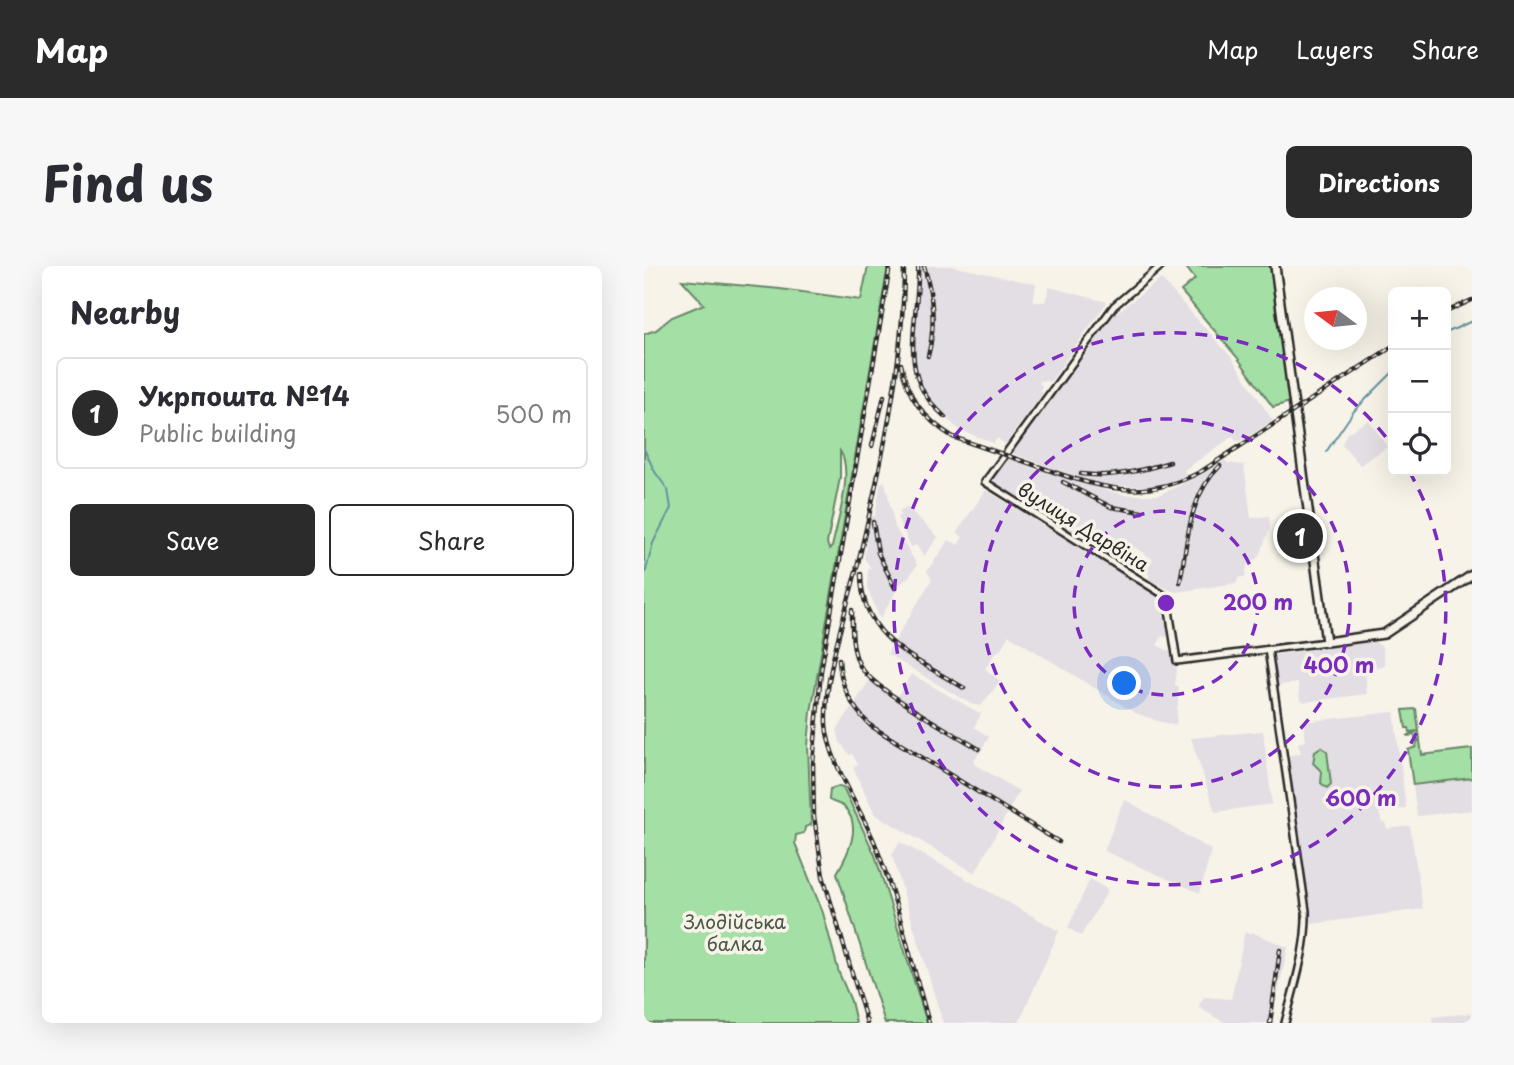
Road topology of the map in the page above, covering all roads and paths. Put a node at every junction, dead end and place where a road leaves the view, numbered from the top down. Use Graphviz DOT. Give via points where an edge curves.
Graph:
graph roads {
  1 [pos="1161,266"];
  2 [pos="1275,266"];
  3 [pos="1472,575"];
  4 [pos="1326,642"];
  5 [pos="1268,649"];
  6 [pos="1285,1023"];
  1 -- 5 [label="street, вулиця Дарвіна" via="1114,306 985,482 1167,597 1177,661"];
  2 -- 4 [label="main road"];
  3 -- 4 [label="main road" via="1384,634"];
  4 -- 5 [label="street"];
  5 -- 6 [label="street" via="1306,912 1303,950"];
}
